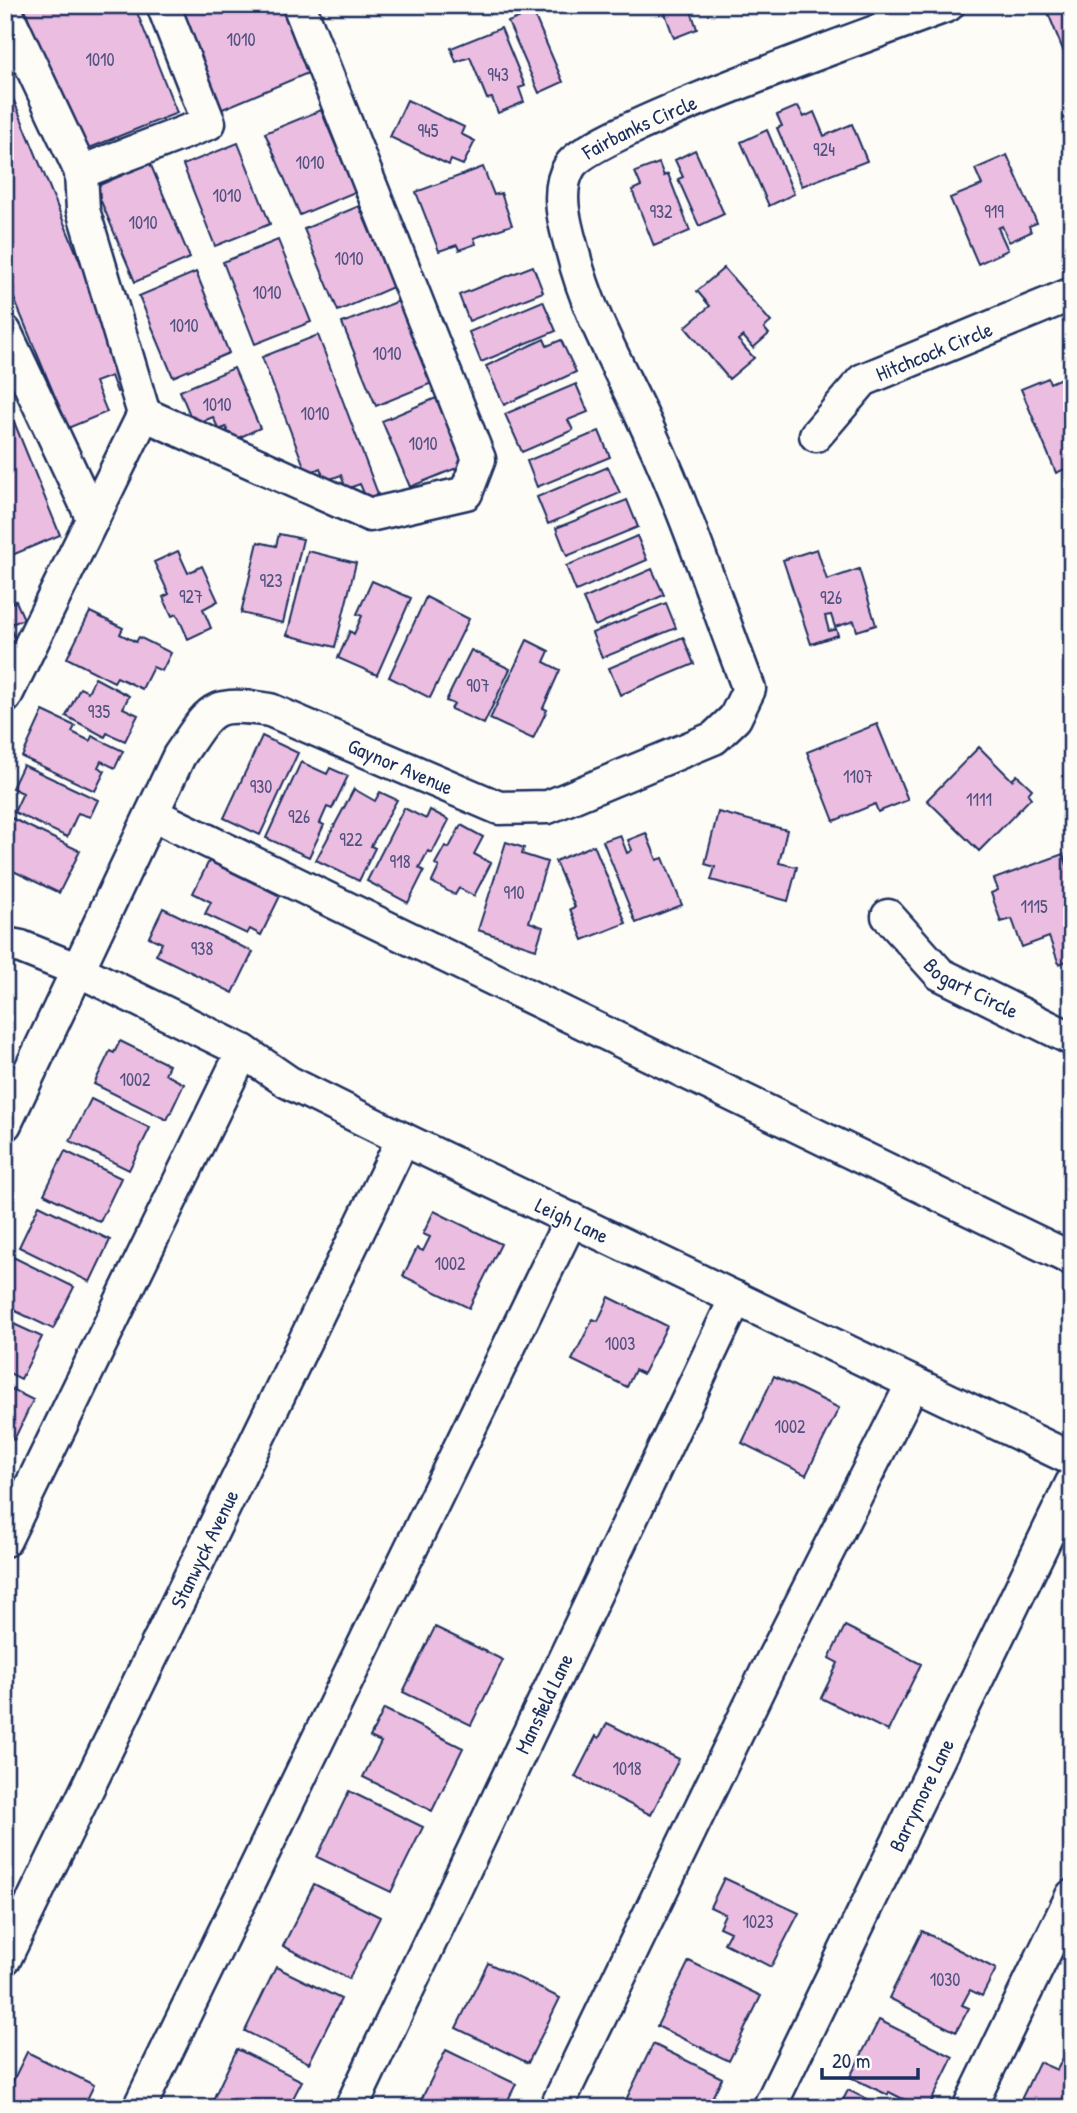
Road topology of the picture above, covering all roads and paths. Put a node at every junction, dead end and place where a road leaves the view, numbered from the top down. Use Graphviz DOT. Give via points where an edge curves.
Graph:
graph roads {
  1 [pos="163,5"];
  2 [pos="299,5"];
  3 [pos="948,5"];
  4 [pos="5,10"];
  5 [pos="81,172"];
  6 [pos="1072,294"];
  7 [pos="5,332"];
  8 [pos="144,414"];
  9 [pos="816,435"];
  10 [pos="653,440"];
  11 [pos="93,519"];
  12 [pos="5,697"];
  13 [pos="152,814"];
  14 [pos="888,916"];
  15 [pos="5,944"];
  16 [pos="78,970"];
  17 [pos="1072,1039"];
  18 [pos="243,1051"];
  19 [pos="5,1124"];
  20 [pos="403,1139"];
  21 [pos="571,1219"];
  22 [pos="1072,1259"];
  23 [pos="736,1298"];
  24 [pos="913,1383"];
  25 [pos="1072,1459"];
  26 [pos="1072,1483"];
  27 [pos="5,1540"];
  28 [pos="1072,1896"];
  29 [pos="5,1958"];
  30 [pos="139,2108"];
  31 [pos="351,2108"];
  32 [pos="556,2108"];
  33 [pos="769,2108"];
  34 [pos="969,2108"];
  1 -- 5 [label="street" via="209,123"];
  2 -- 8 [label="street" via="479,459 466,493 369,515"];
  3 -- 10 [label="street, Fairbanks Circle" via="657,117 598,145 570,165 561,193 573,255 602,331"];
  4 -- 5 [label="street"];
  5 -- 8 [label="street" via="83,210"];
  6 -- 9 [label="street, Hitchcock Circle" via="863,380"];
  7 -- 11 [label="street"];
  8 -- 11 [label="street"];
  10 -- 13 [label="street, Gaynor Avenue" via="749,689 735,718 714,738 548,807 499,808 270,710 231,704 207,715 179,756"];
  11 -- 12 [label="street"];
  13 -- 16 [label="street, Gaynor Avenue"];
  13 -- 22 [label="street"];
  14 -- 17 [label="street, Bogart Circle" via="940,974"];
  15 -- 16 [label="street, Leigh Lane"];
  16 -- 18 [label="street, Leigh Lane"];
  16 -- 19 [label="street, Gaynor Avenue"];
  18 -- 20 [label="street, Leigh Lane" via="288,1082"];
  18 -- 27 [label="street"];
  20 -- 21 [label="street, Leigh Lane"];
  20 -- 29 [label="street, Stanwyck Avenue"];
  21 -- 23 [label="street, Leigh Lane"];
  21 -- 30 [label="street"];
  23 -- 24 [label="street, Leigh Lane"];
  23 -- 31 [label="street, Mansfield Lane"];
  24 -- 25 [label="street, Leigh Lane"];
  24 -- 32 [label="street" via="766,1672"];
  26 -- 33 [label="street, Barrymore Lane"];
  28 -- 34 [label="street"];
}
